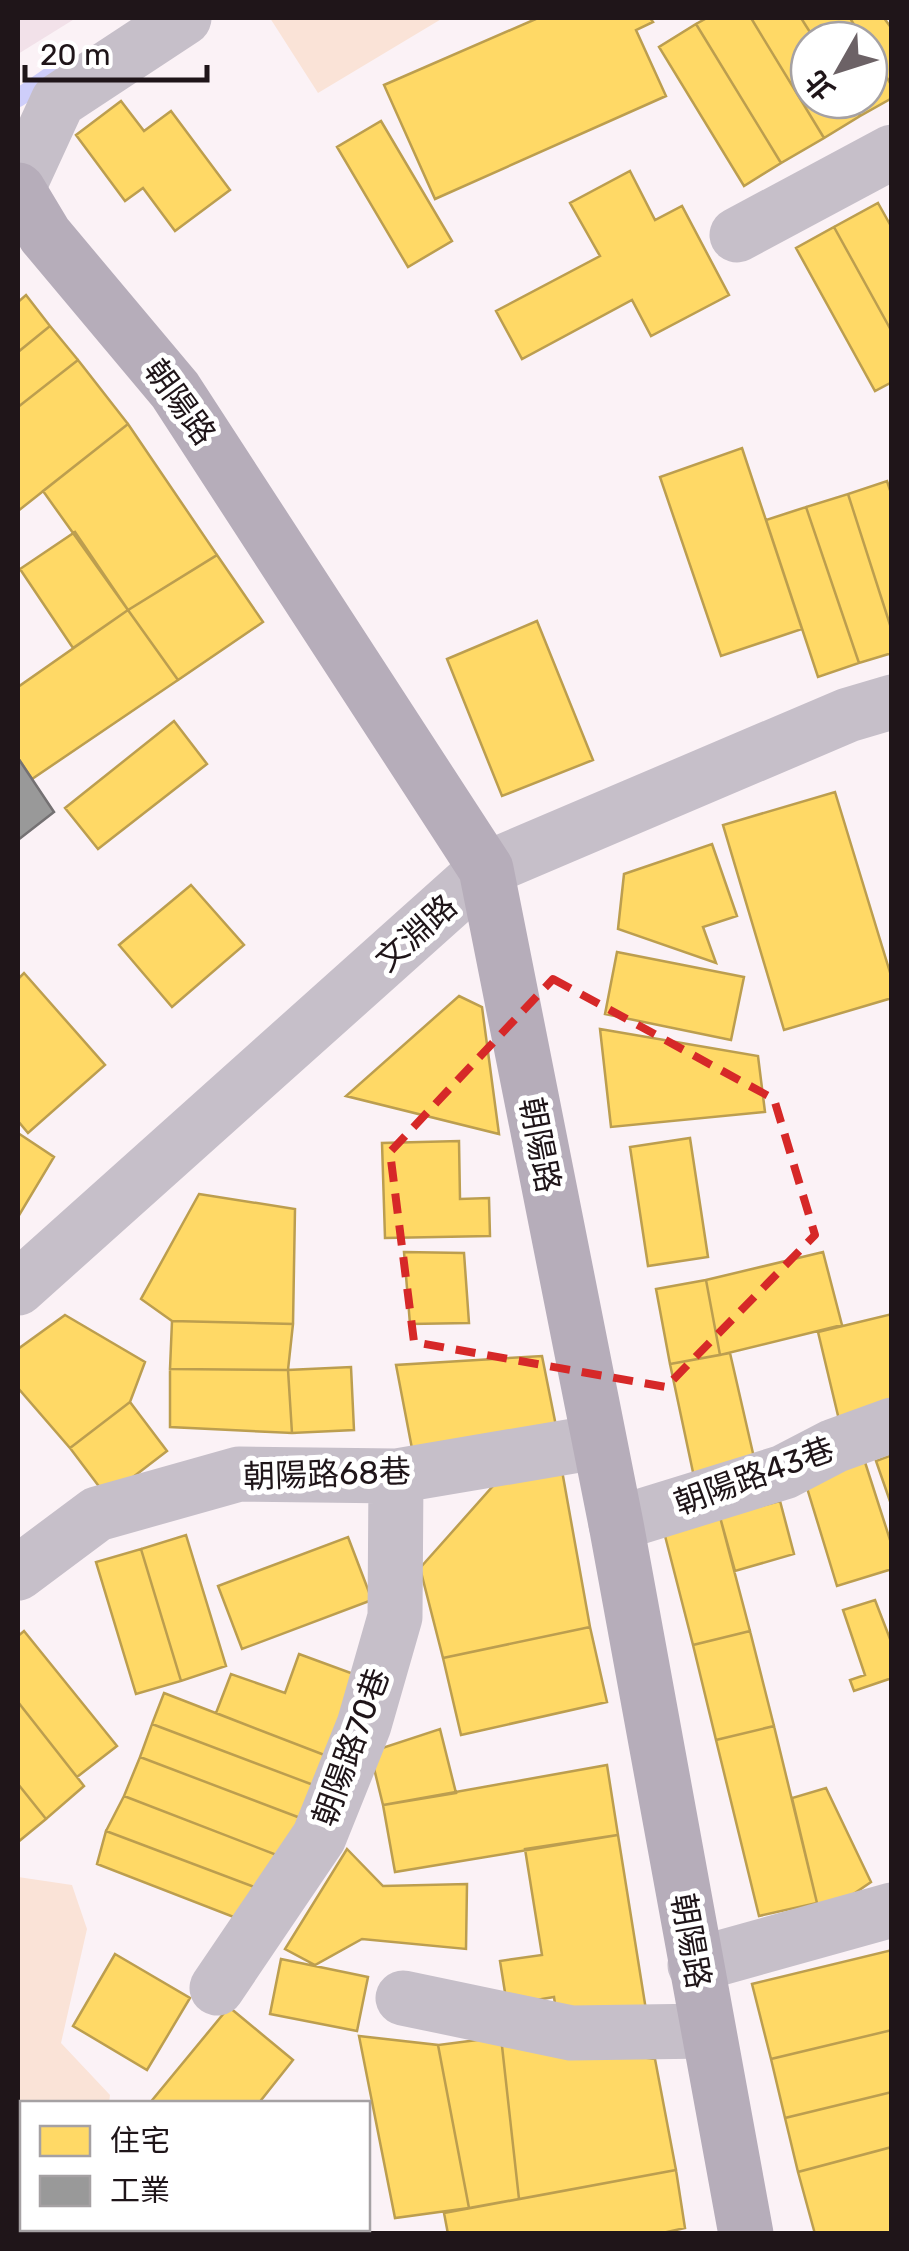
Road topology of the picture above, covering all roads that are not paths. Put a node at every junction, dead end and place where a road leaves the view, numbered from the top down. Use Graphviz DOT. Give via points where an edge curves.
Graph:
graph roads {
  1 [pos="184,18"];
  2 [pos="892,152"];
  3 [pos="18,189"];
  4 [pos="736,235"];
  5 [pos="892,702"];
  6 [pos="486,869"];
  7 [pos="18,1288"];
  8 [pos="892,1424"];
  9 [pos="598,1442"];
  10 [pos="396,1476"];
  11 [pos="616,1524"];
  12 [pos="18,1573"];
  13 [pos="892,1910"];
  14 [pos="695,1966"];
  15 [pos="217,1988"];
  16 [pos="403,1998"];
  17 [pos="708,2030"];
  18 [pos="746,2234"];
  1 -- 3 [label="street" via="58,101"];
  2 -- 4 [label="street"];
  3 -- 6 [label="main road, 朝陽路" via="45,235 176,390"];
  5 -- 6 [label="street, 文淵路"];
  6 -- 7 [label="street, 文淵路"];
  6 -- 9 [label="main road, 朝陽路"];
  8 -- 11 [label="street, 朝陽路43巷" via="784,1472"];
  9 -- 10 [label="street, 朝陽路68巷"];
  9 -- 11 [label="main road, 朝陽路"];
  10 -- 12 [label="street, 朝陽路68巷" via="239,1474 97,1514"];
  10 -- 15 [label="street, 朝陽路70巷" via="395,1617 364,1724 319,1837"];
  11 -- 14 [label="main road, 朝陽路"];
  13 -- 14 [label="street"];
  14 -- 17 [label="main road, 朝陽路"];
  16 -- 17 [label="street" via="572,2034"];
  17 -- 18 [label="main road, 朝陽路"];
}
